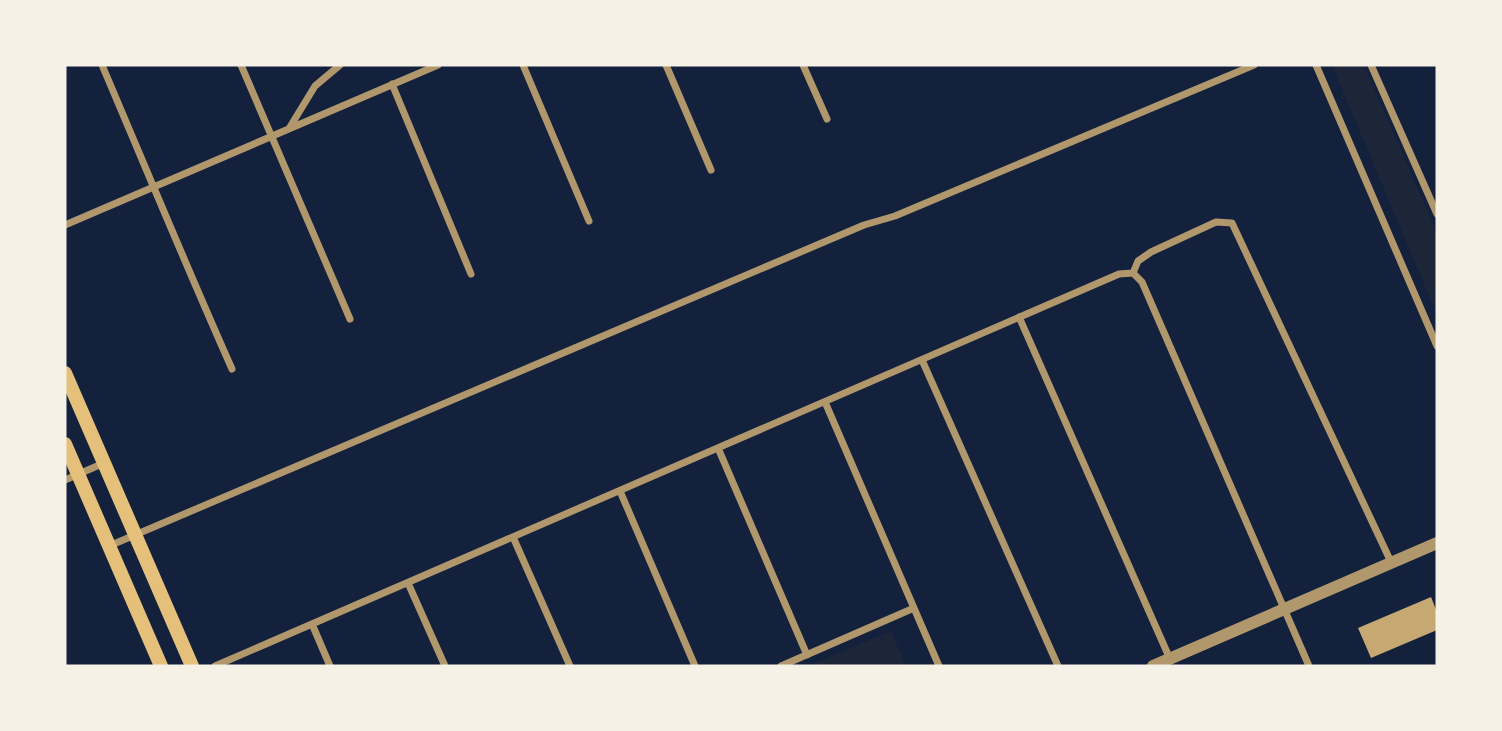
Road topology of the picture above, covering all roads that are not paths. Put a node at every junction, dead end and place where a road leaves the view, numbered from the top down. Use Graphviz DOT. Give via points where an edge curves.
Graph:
graph roads {
  1 [pos="102,65"];
  2 [pos="241,65"];
  3 [pos="340,65"];
  4 [pos="438,65"];
  5 [pos="523,65"];
  6 [pos="666,65"];
  7 [pos="803,65"];
  8 [pos="1254,65"];
  9 [pos="1315,65"];
  10 [pos="1371,65"];
  11 [pos="392,84"];
  12 [pos="827,119"];
  13 [pos="290,128"];
  14 [pos="271,136"];
  15 [pos="711,170"];
  16 [pos="153,187"];
  17 [pos="1437,214"];
  18 [pos="589,221"];
  19 [pos="65,225"];
  20 [pos="471,274"];
  21 [pos="1133,274"];
  22 [pos="1019,317"];
  23 [pos="350,319"];
  24 [pos="1437,346"];
  25 [pos="922,360"];
  26 [pos="232,369"];
  27 [pos="65,373"];
  28 [pos="825,402"];
  29 [pos="65,444"];
  30 [pos="718,448"];
  31 [pos="104,463"];
  32 [pos="71,478"];
  33 [pos="620,491"];
  34 [pos="135,535"];
  35 [pos="513,537"];
  36 [pos="1437,542"];
  37 [pos="109,546"];
  38 [pos="1391,562"];
  39 [pos="408,583"];
  40 [pos="914,608"];
  41 [pos="1284,609"];
  42 [pos="312,624"];
  43 [pos="807,655"];
  44 [pos="1170,659"];
  45 [pos="161,666"];
  46 [pos="192,666"];
  47 [pos="215,666"];
  48 [pos="330,666"];
  49 [pos="445,666"];
  50 [pos="570,666"];
  51 [pos="695,666"];
  52 [pos="781,666"];
  53 [pos="939,666"];
  54 [pos="1058,666"];
  55 [pos="1153,666"];
  56 [pos="1309,666"];
  1 -- 16 [label="street"];
  2 -- 14 [label="street"];
  3 -- 13 [label="street" via="316,86"];
  4 -- 11 [label="street"];
  5 -- 18 [label="street"];
  6 -- 15 [label="street"];
  7 -- 12 [label="street"];
  8 -- 34 [label="street" via="864,225"];
  9 -- 24 [label="street"];
  10 -- 17 [label="street"];
  11 -- 13 [label="street"];
  11 -- 20 [label="street"];
  13 -- 14 [label="street"];
  14 -- 16 [label="street"];
  14 -- 23 [label="street"];
  16 -- 19 [label="street"];
  16 -- 26 [label="street"];
  21 -- 22 [label="street" via="1119,274"];
  21 -- 38 [label="street" via="1144,256 1216,222 1227,220 1235,227"];
  21 -- 41 [label="street" via="1142,282"];
  22 -- 25 [label="street"];
  22 -- 44 [label="street"];
  25 -- 28 [label="street"];
  25 -- 54 [label="street"];
  27 -- 31 [label="main road"];
  28 -- 30 [label="street"];
  28 -- 40 [label="street"];
  29 -- 32 [label="main road"];
  30 -- 33 [label="street"];
  30 -- 43 [label="street"];
  31 -- 32 [label="street"];
  31 -- 34 [label="main road"];
  32 -- 37 [label="main road"];
  33 -- 35 [label="street"];
  33 -- 51 [label="street"];
  34 -- 37 [label="street"];
  34 -- 46 [label="main road"];
  35 -- 39 [label="street"];
  35 -- 50 [label="street"];
  36 -- 38 [label="street"];
  37 -- 45 [label="main road"];
  38 -- 41 [label="street"];
  39 -- 42 [label="street"];
  39 -- 49 [label="street"];
  40 -- 43 [label="street"];
  40 -- 53 [label="street"];
  41 -- 44 [label="street"];
  41 -- 56 [label="street"];
  42 -- 47 [label="street"];
  42 -- 48 [label="street"];
  43 -- 52 [label="street"];
  44 -- 55 [label="street"];
}
